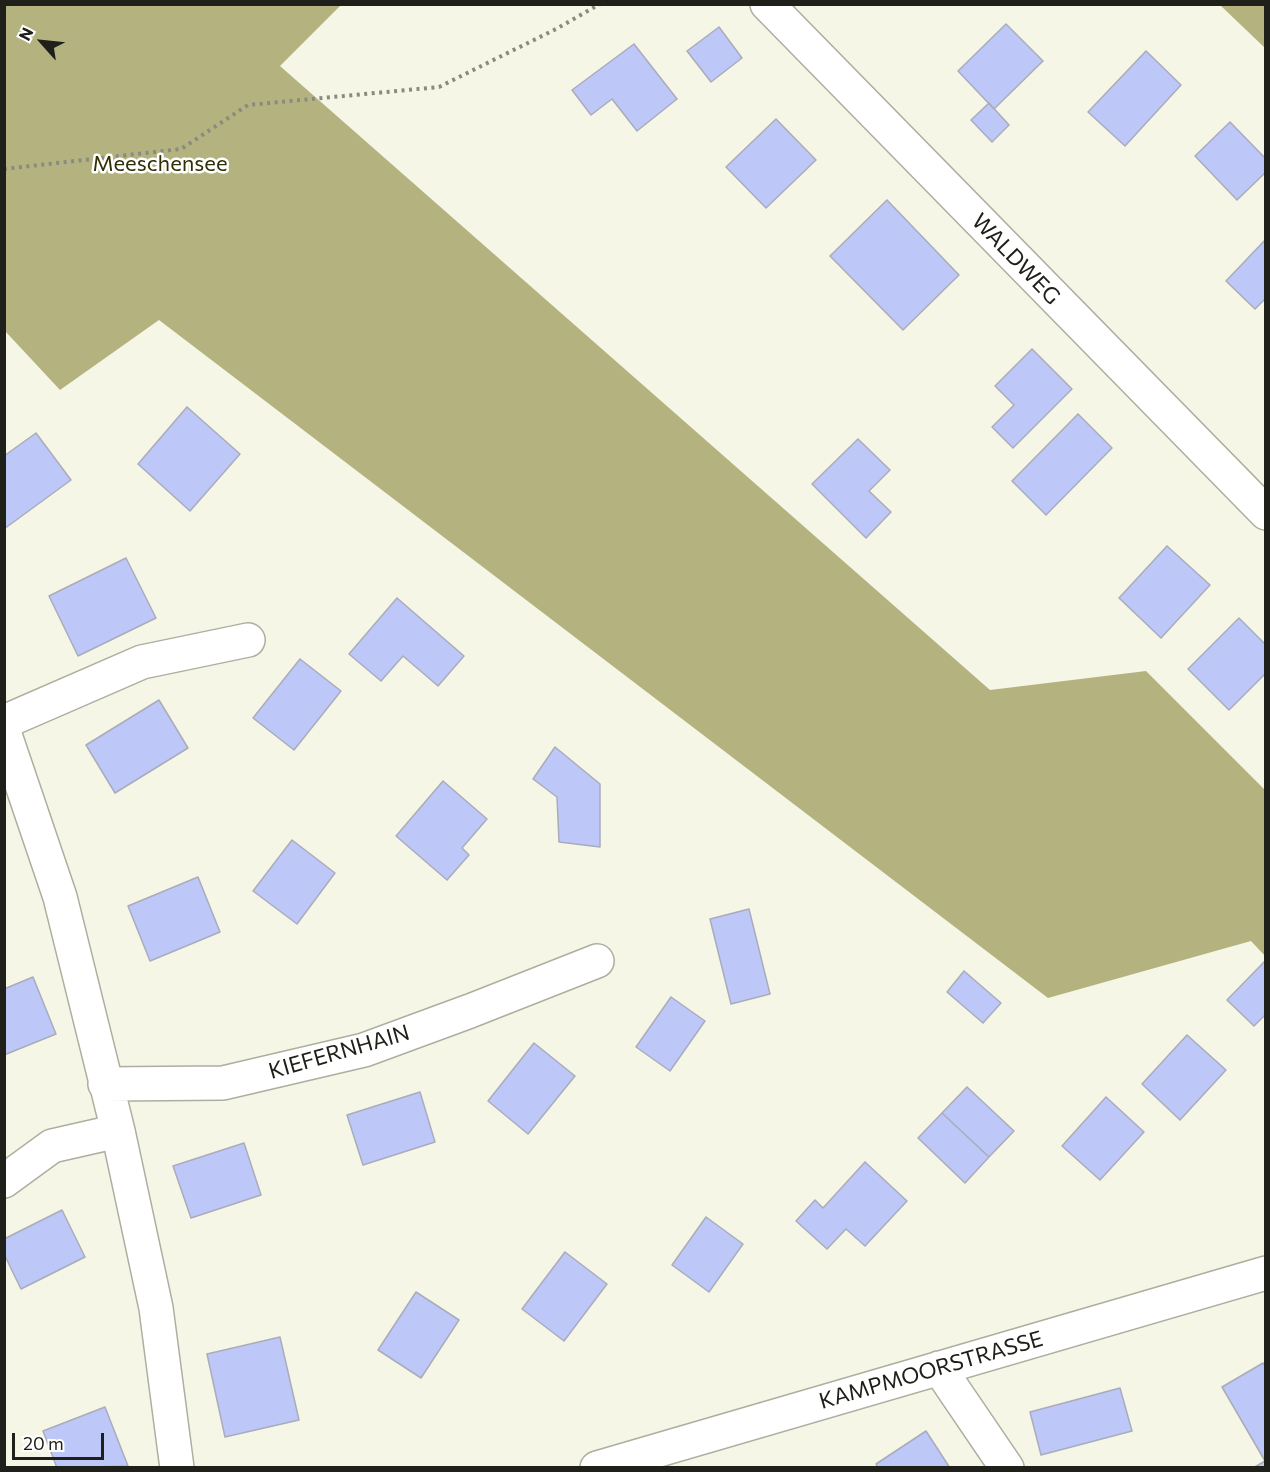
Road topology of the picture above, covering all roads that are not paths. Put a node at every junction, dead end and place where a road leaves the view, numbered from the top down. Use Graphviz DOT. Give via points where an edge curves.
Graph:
graph roads {
  1 [pos="767,4"];
  2 [pos="1266,513"];
  3 [pos="248,640"];
  4 [pos="4,722"];
  5 [pos="4,732"];
  6 [pos="597,961"];
  7 [pos="105,1084"];
  8 [pos="118,1131"];
  9 [pos="4,1181"];
  10 [pos="1266,1273"];
  11 [pos="939,1368"];
  12 [pos="177,1467"];
  13 [pos="597,1467"];
  14 [pos="1007,1467"];
  1 -- 2 [label="street, WALDWEG"];
  3 -- 4 [label="street" via="142,662"];
  5 -- 7 [label="street" via="60,897"];
  6 -- 7 [label="street, KIEFERNHAIN" via="364,1050 223,1083"];
  7 -- 8 [label="street"];
  8 -- 9 [label="street" via="52,1146"];
  8 -- 12 [label="street" via="156,1308"];
  10 -- 11 [label="street, KAMPMOORSTRASSE"];
  11 -- 13 [label="street, KAMPMOORSTRASSE"];
  11 -- 14 [label="street"];
}
